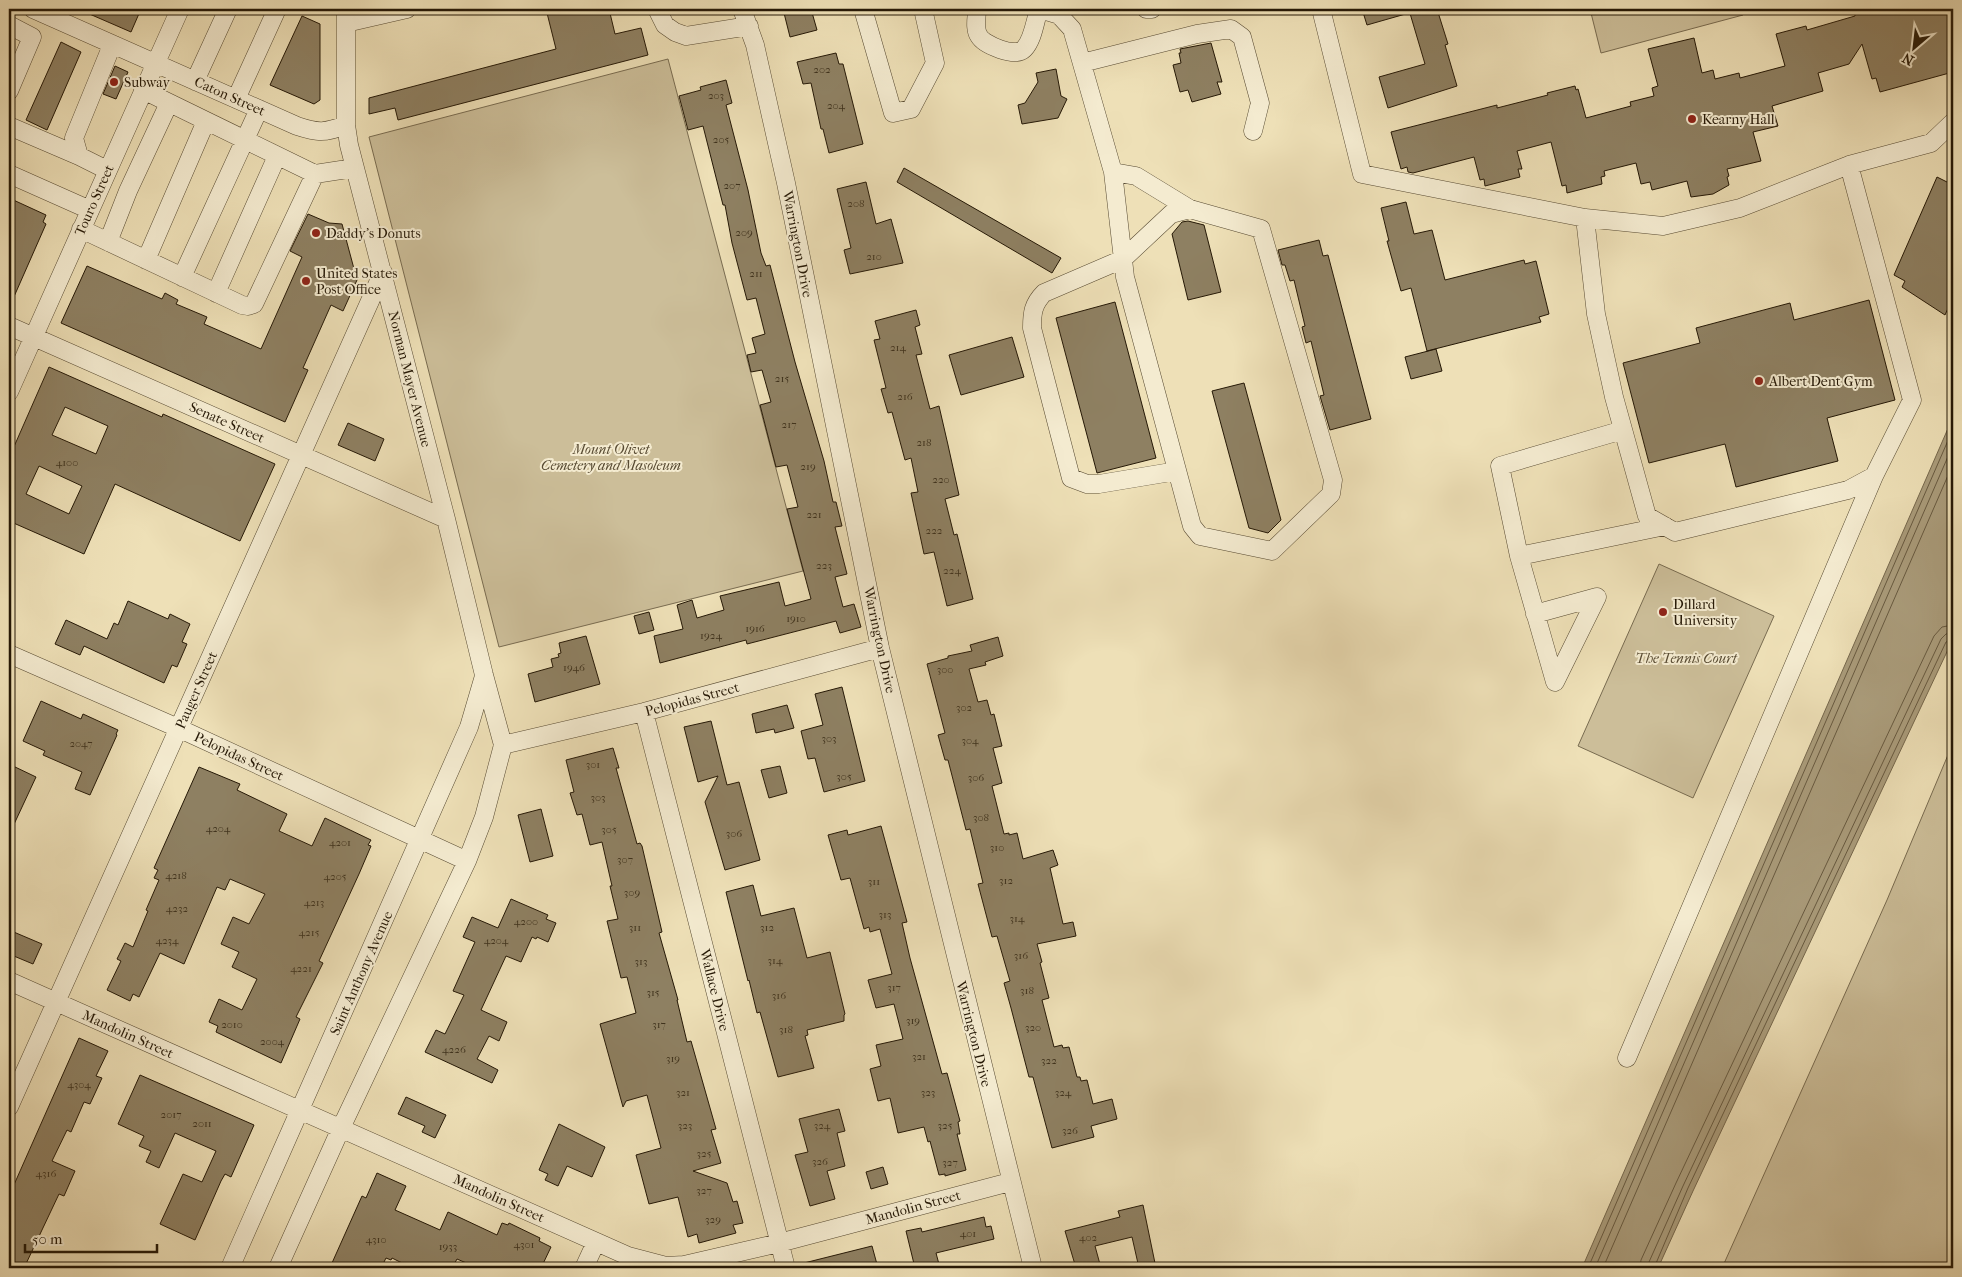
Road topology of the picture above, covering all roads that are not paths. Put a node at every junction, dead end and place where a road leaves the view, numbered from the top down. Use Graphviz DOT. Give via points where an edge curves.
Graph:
graph roads {
  1 [pos="33,9"];
  2 [pos="180,9"];
  3 [pos="228,9"];
  4 [pos="277,9"];
  5 [pos="407,9"];
  6 [pos="657,9"];
  7 [pos="742,9"];
  8 [pos="863,9"];
  9 [pos="923,9"];
  10 [pos="978,9"];
  11 [pos="1039,9"];
  12 [pos="1146,9"];
  13 [pos="1152,9"];
  14 [pos="1321,9"];
  15 [pos="346,16"];
  16 [pos="9,25"];
  17 [pos="749,26"];
  18 [pos="112,45"];
  19 [pos="1082,63"];
  20 [pos="155,64"];
  21 [pos="195,81"];
  22 [pos="143,90"];
  23 [pos="9,91"];
  24 [pos="236,99"];
  25 [pos="169,102"];
  26 [pos="259,110"];
  27 [pos="206,121"];
  28 [pos="1953,122"];
  29 [pos="346,125"];
  30 [pos="9,126"];
  31 [pos="1253,131"];
  32 [pos="245,140"];
  33 [pos="79,156"];
  34 [pos="277,156"];
  35 [pos="1849,164"];
  36 [pos="354,168"];
  37 [pos="107,170"];
  38 [pos="1113,172"];
  39 [pos="9,174"];
  40 [pos="315,174"];
  41 [pos="1190,209"];
  42 [pos="90,210"];
  43 [pos="1584,218"];
  44 [pos="81,229"];
  45 [pos="108,242"];
  46 [pos="1123,259"];
  47 [pos="146,260"];
  48 [pos="383,272"];
  49 [pos="182,276"];
  50 [pos="216,293"];
  51 [pos="9,326"];
  52 [pos="33,336"];
  53 [pos="9,392"];
  54 [pos="1623,430"];
  55 [pos="301,455"];
  56 [pos="1177,471"];
  57 [pos="1874,476"];
  58 [pos="446,519"];
  59 [pos="1665,526"];
  60 [pos="1518,556"];
  61 [pos="1536,614"];
  62 [pos="880,648"];
  63 [pos="9,654"];
  64 [pos="484,675"];
  65 [pos="644,712"];
  66 [pos="178,728"];
  67 [pos="503,745"];
  68 [pos="420,839"];
  69 [pos="467,861"];
  70 [pos="9,981"];
  71 [pos="56,1002"];
  72 [pos="1627,1058"];
  73 [pos="9,1107"];
  74 [pos="301,1110"];
  75 [pos="341,1128"];
  76 [pos="1010,1182"];
  77 [pos="596,1242"];
  78 [pos="779,1243"];
  79 [pos="230,1268"];
  80 [pos="278,1268"];
  81 [pos="584,1268"];
  82 [pos="786,1268"];
  83 [pos="1033,1268"];
  1 -- 18 [label="street, Caton Street"];
  2 -- 20 [label="street, Touro Street"];
  3 -- 21 [label="street"];
  4 -- 24 [label="street"];
  5 -- 15 [label="street"];
  6 -- 17 [label="street" via="665,25 686,36"];
  7 -- 17 [label="street, Warrington Drive"];
  8 -- 9 [label="street" via="893,112 911,109 935,63"];
  10 -- 11 [label="street" via="977,32 982,40 1016,53 1024,50 1029,42"];
  11 -- 19 [label="street" via="1059,15 1072,29"];
  12 -- 13 [label="street"];
  14 -- 43 [label="street" via="1362,174"];
  15 -- 29 [label="street, Norman Mayer Avenue"];
  16 -- 23 [label="street" via="32,37"];
  17 -- 62 [label="street, Warrington Drive" via="786,183"];
  18 -- 20 [label="street, Caton Street"];
  18 -- 33 [label="street" via="74,138"];
  19 -- 31 [label="street" via="1197,34 1231,29 1242,37 1260,103"];
  19 -- 38 [label="street"];
  20 -- 21 [label="street, Caton Street"];
  20 -- 22 [label="street, Touro Street"];
  21 -- 24 [label="street, Caton Street"];
  22 -- 25 [label="street"];
  22 -- 37 [label="street, Touro Street"];
  24 -- 26 [label="street, Caton Street"];
  25 -- 27 [label="street"];
  25 -- 45 [label="street"];
  26 -- 29 [label="street, Caton Street" via="314,132 328,132"];
  26 -- 32 [label="street"];
  27 -- 32 [label="street"];
  27 -- 47 [label="street"];
  28 -- 35 [label="street" via="1930,143"];
  29 -- 36 [label="street, Norman Mayer Avenue"];
  30 -- 33 [label="street"];
  32 -- 34 [label="street"];
  32 -- 49 [label="street"];
  33 -- 37 [label="street"];
  34 -- 40 [label="street"];
  34 -- 50 [label="street"];
  35 -- 43 [label="street" via="1740,208 1663,226"];
  35 -- 57 [label="street" via="1912,400"];
  36 -- 40 [label="street"];
  36 -- 48 [label="street, Norman Mayer Avenue"];
  37 -- 42 [label="street, Touro Street"];
  38 -- 41 [label="street" via="1136,176"];
  38 -- 46 [label="street"];
  39 -- 42 [label="street"];
  40 -- 50 [label="street" via="254,304 242,305"];
  41 -- 46 [label="street" via="1171,214"];
  41 -- 56 [label="street" via="1262,229 1333,480 1331,494 1272,551 1200,536 1192,526"];
  42 -- 44 [label="street, Touro Street"];
  43 -- 54 [label="street" via="1596,314"];
  44 -- 45 [label="street"];
  44 -- 52 [label="street, Touro Street"];
  45 -- 47 [label="street"];
  46 -- 56 [label="street" via="1125,277"];
  46 -- 56 [label="street" via="1044,293 1032,312 1032,328 1071,478 1086,484 1099,484"];
  47 -- 49 [label="street"];
  48 -- 55 [label="street, Pauger Street"];
  48 -- 58 [label="street, Norman Mayer Avenue"];
  49 -- 50 [label="street"];
  51 -- 52 [label="street, Senate Street"];
  52 -- 53 [label="street, Touro Street"];
  52 -- 55 [label="street, Senate Street"];
  54 -- 59 [label="street" via="1647,516"];
  54 -- 60 [label="street" via="1500,466"];
  55 -- 58 [label="street, Senate Street"];
  55 -- 66 [label="street, Pauger Street"];
  57 -- 59 [label="street" via="1848,490 1684,530 1675,532"];
  57 -- 72 [label="street"];
  58 -- 64 [label="street, Norman Mayer Avenue"];
  59 -- 60 [label="street"];
  60 -- 61 [label="street"];
  61 -- 61 [label="street" via="1548,656 1555,682 1597,597"];
  62 -- 65 [label="street, Pelopidas Street"];
  62 -- 76 [label="street, Warrington Drive"];
  63 -- 66 [label="street, Pelopidas Street"];
  64 -- 67 [label="street, Norman Mayer Avenue"];
  64 -- 68 [label="street, Saint Anthony Avenue" via="469,727"];
  65 -- 67 [label="street, Pelopidas Street"];
  65 -- 78 [label="street, Wallace Drive"];
  66 -- 68 [label="street, Pelopidas Street"];
  66 -- 71 [label="street, Pauger Street"];
  67 -- 69 [label="street" via="484,817"];
  68 -- 69 [label="street, Pelopidas Street"];
  68 -- 74 [label="street, Saint Anthony Avenue"];
  69 -- 75 [label="street"];
  70 -- 71 [label="street, Mandolin Street"];
  71 -- 73 [label="street, Pauger Street"];
  71 -- 74 [label="street, Mandolin Street"];
  74 -- 75 [label="street, Mandolin Street"];
  74 -- 79 [label="street, Saint Anthony Avenue"];
  75 -- 77 [label="street, Mandolin Street"];
  75 -- 80 [label="street"];
  76 -- 78 [label="street, Mandolin Street"];
  76 -- 83 [label="street, Warrington Drive"];
  77 -- 78 [label="street, Mandolin Street" via="628,1256 666,1266 684,1265"];
  77 -- 81 [label="street"];
  78 -- 82 [label="street, Wallace Drive"];
}
